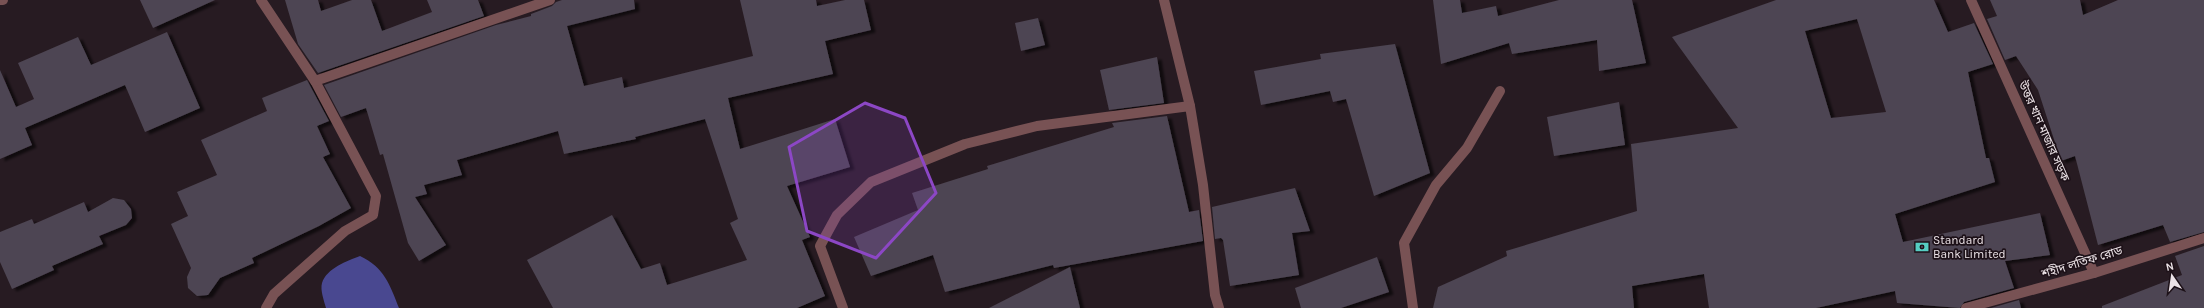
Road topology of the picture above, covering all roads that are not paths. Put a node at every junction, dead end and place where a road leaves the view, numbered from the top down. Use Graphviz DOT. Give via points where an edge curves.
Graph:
graph roads {
  1 [pos="0,0"];
  2 [pos="3,0"];
  3 [pos="261,0"];
  4 [pos="550,0"];
  5 [pos="1164,0"];
  6 [pos="1971,0"];
  7 [pos="315,81"];
  8 [pos="1500,91"];
  9 [pos="1190,106"];
  10 [pos="2204,238"];
  11 [pos="2094,273"];
  12 [pos="266,308"];
  13 [pos="843,308"];
  14 [pos="1219,308"];
  15 [pos="1413,308"];
  16 [pos="1966,308"];
  1 -- 2 [label="street"];
  3 -- 7 [label="street"];
  4 -- 7 [label="street"];
  5 -- 9 [label="street"];
  6 -- 11 [label="street, উত্তর খান মাজার সড়ক"];
  7 -- 12 [label="street" via="376,196 373,215 345,231 274,294"];
  8 -- 15 [label="street" via="1467,148 1436,185 1404,243"];
  9 -- 13 [label="street" via="1037,126 964,144 871,182 837,215 820,246"];
  9 -- 14 [label="street" via="1203,185 1215,295"];
  10 -- 11 [label="street, শহীদ লতিফ রোড"];
  11 -- 16 [label="street, শহীদ লতিফ রোড"];
}
